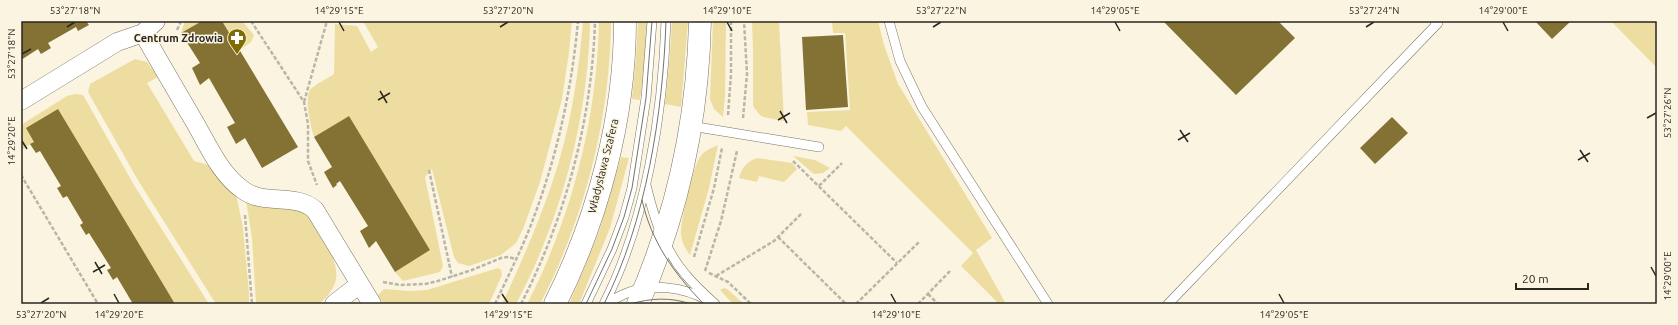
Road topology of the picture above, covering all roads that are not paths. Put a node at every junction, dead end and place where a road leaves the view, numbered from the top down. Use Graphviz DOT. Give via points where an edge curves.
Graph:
graph roads {
  1 [pos="156,21"];
  2 [pos="625,21"];
  3 [pos="652,21"];
  4 [pos="666,21"];
  5 [pos="700,21"];
  6 [pos="890,21"];
  7 [pos="1435,21"];
  8 [pos="143,34"];
  9 [pos="21,101"];
  10 [pos="691,126"];
  11 [pos="642,130"];
  12 [pos="819,147"];
  13 [pos="645,182"];
  14 [pos="663,239"];
  15 [pos="360,284"];
  16 [pos="641,296"];
  17 [pos="334,304"];
  18 [pos="372,304"];
  19 [pos="555,304"];
  20 [pos="586,304"];
  21 [pos="604,304"];
  22 [pos="714,304"];
  23 [pos="1048,304"];
  24 [pos="1168,304"];
  1 -- 8 [label="street"];
  2 -- 19 [label="main road, Władysława Szafera" via="620,90 606,165 586,231"];
  3 -- 11 [label="lane"];
  4 -- 13 [label="lane" via="662,84"];
  5 -- 10 [label="main road" via="698,70"];
  6 -- 23 [label="lane" via="900,61 922,107"];
  7 -- 24 [label="lane" via="1438,24"];
  8 -- 9 [label="street" via="117,42"];
  8 -- 15 [label="street" via="211,152 229,178 244,192 258,197 296,200 309,204 316,210"];
  10 -- 12 [label="lane"];
  10 -- 14 [label="main road" via="681,176"];
  11 -- 13 [label="lane" via="641,148"];
  11 -- 20 [label="lane" via="624,217"];
  13 -- 14 [label="lane"];
  13 -- 21 [label="lane" via="631,240"];
  14 -- 16 [label="main road"];
  14 -- 22 [label="lane" via="686,275"];
  15 -- 17 [label="street"];
  15 -- 18 [label="street"];
  16 -- 21 [label="lane" via="628,293"];
  16 -- 22 [label="lane" via="658,287 681,290"];
}
